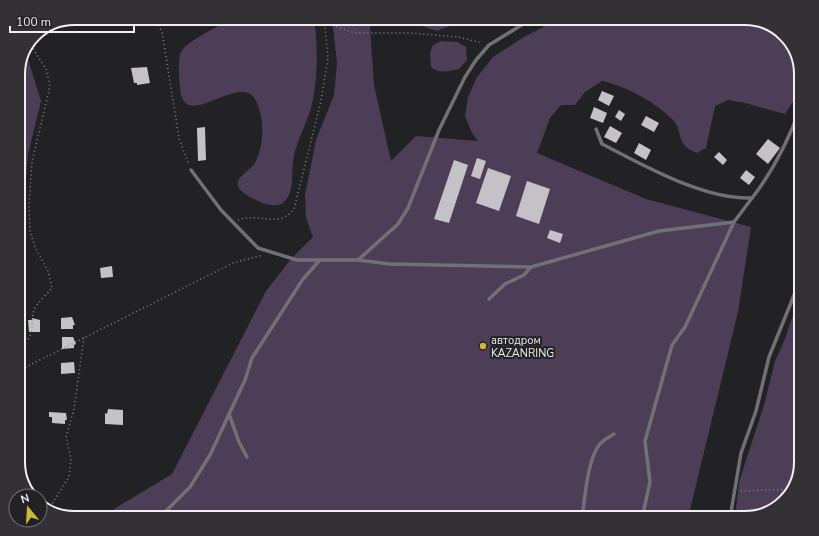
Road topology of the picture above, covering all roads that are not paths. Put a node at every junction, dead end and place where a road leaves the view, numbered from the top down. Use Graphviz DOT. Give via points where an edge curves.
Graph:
graph roads {
  1 [pos="522,25"];
  2 [pos="794,127"];
  3 [pos="596,129"];
  4 [pos="191,170"];
  5 [pos="752,198"];
  6 [pos="734,222"];
  7 [pos="358,260"];
  8 [pos="319,261"];
  9 [pos="531,267"];
  10 [pos="794,295"];
  11 [pos="489,299"];
  12 [pos="229,414"];
  13 [pos="614,434"];
  14 [pos="247,457"];
  15 [pos="166,511"];
  16 [pos="583,511"];
  17 [pos="644,511"];
  18 [pos="731,511"];
  1 -- 7 [label="lane" via="489,46 476,60 439,130 408,208 398,224"];
  2 -- 5 [label="lane" via="764,183"];
  3 -- 5 [label="lane" via="602,144 673,180 735,199"];
  4 -- 8 [label="lane" via="233,222 258,248 297,260"];
  5 -- 6 [label="lane"];
  6 -- 9 [label="lane" via="659,231"];
  6 -- 17 [label="lane" via="685,327 672,345 645,441 650,482"];
  7 -- 8 [label="lane"];
  7 -- 9 [label="lane" via="390,264"];
  8 -- 12 [label="lane" via="303,279 252,358"];
  9 -- 11 [label="lane" via="524,275 505,284"];
  10 -- 18 [label="lane" via="769,357 756,411 741,453"];
  12 -- 14 [label="lane"];
  12 -- 15 [label="lane" via="210,454 190,487"];
  13 -- 16 [label="lane" via="599,444 595,452"];
}
